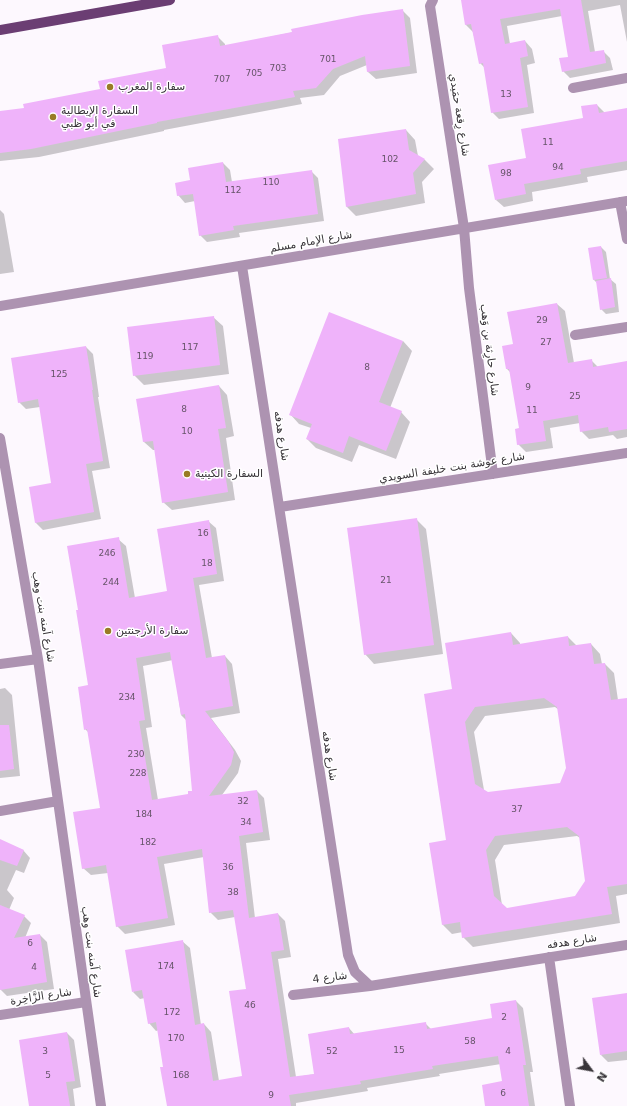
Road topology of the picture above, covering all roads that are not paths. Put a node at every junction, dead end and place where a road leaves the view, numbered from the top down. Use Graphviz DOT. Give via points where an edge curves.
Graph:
graph roads {
  1 [pos="170,0"];
  2 [pos="429,2"];
  3 [pos="0,30"];
  4 [pos="627,78"];
  5 [pos="573,88"];
  6 [pos="624,201"];
  7 [pos="464,228"];
  8 [pos="627,239"];
  9 [pos="242,266"];
  10 [pos="0,306"];
  11 [pos="627,327"];
  12 [pos="575,335"];
  13 [pos="0,438"];
  14 [pos="627,453"];
  15 [pos="493,474"];
  16 [pos="280,507"];
  17 [pos="38,659"];
  18 [pos="0,664"];
  19 [pos="58,801"];
  20 [pos="0,811"];
  21 [pos="627,945"];
  22 [pos="549,957"];
  23 [pos="370,986"];
  24 [pos="293,995"];
  25 [pos="86,1002"];
  26 [pos="0,1015"];
  27 [pos="101,1106"];
  28 [pos="570,1106"];
  1 -- 3 [label="main road"];
  2 -- 7 [label="street, شارع رِقعة حمَيدي"];
  4 -- 5 [label="street"];
  6 -- 7 [label="street, شارع الإمام مسلم"];
  6 -- 8 [label="street"];
  7 -- 9 [label="street, شارع الإمام مسلم"];
  7 -- 15 [label="street, شارع حارِثة بن وَهب" via="470,296"];
  9 -- 10 [label="street, شارع الإمام مسلم"];
  9 -- 16 [label="street, شارع هدفه"];
  11 -- 12 [label="street"];
  13 -- 17 [label="street, شارع آمنه بنت وهب"];
  14 -- 15 [label="street, شارع عوشة بنت خليفة السويدي"];
  15 -- 16 [label="street, شارع عوشة بنت خليفة السويدي"];
  16 -- 23 [label="street, شارع هدفه" via="348,955 355,972"];
  17 -- 18 [label="street"];
  17 -- 19 [label="street, شارع آمنه بنت وهب"];
  19 -- 20 [label="street"];
  19 -- 25 [label="street, شارع آمنه بنت وهب"];
  21 -- 22 [label="street, شارع هدفه"];
  22 -- 23 [label="street, شارع هدفه"];
  22 -- 28 [label="street"];
  23 -- 24 [label="street, شارع 4"];
  25 -- 26 [label="street, شارع الزَّاخِرة"];
  25 -- 27 [label="street, شارع آمنه بنت وهب"];
}
